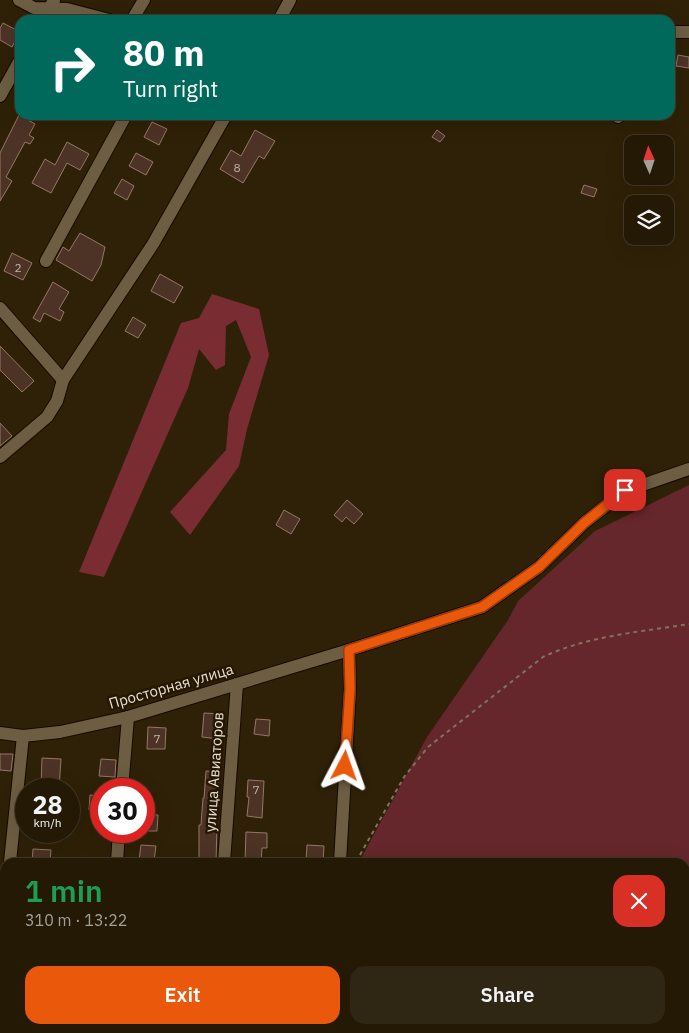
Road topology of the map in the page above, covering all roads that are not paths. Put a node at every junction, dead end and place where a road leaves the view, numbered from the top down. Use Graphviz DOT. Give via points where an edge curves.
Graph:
graph roads {
  1 [pos="19,0"];
  2 [pos="144,0"];
  3 [pos="290,0"];
  4 [pos="49,10"];
  5 [pos="90,15"];
  6 [pos="135,15"];
  7 [pos="282,15"];
  8 [pos="675,32"];
  9 [pos="689,32"];
  10 [pos="15,69"];
  11 [pos="0,96"];
  12 [pos="123,120"];
  13 [pos="223,120"];
  14 [pos="46,261"];
  15 [pos="0,308"];
  16 [pos="63,380"];
  17 [pos="0,457"];
  18 [pos="689,468"];
  19 [pos="349,650"];
  20 [pos="237,684"];
  21 [pos="128,717"];
  22 [pos="0,733"];
  23 [pos="23,736"];
  24 [pos="123,778"];
  25 [pos="118,843"];
  26 [pos="10,858"];
  27 [pos="117,858"];
  28 [pos="224,858"];
  29 [pos="340,858"];
  1 -- 4 [label="street" via="34,8"];
  2 -- 6 [label="street"];
  3 -- 7 [label="street"];
  4 -- 5 [label="street" via="67,9"];
  8 -- 9 [label="street"];
  10 -- 11 [label="street"];
  12 -- 14 [label="street"];
  13 -- 16 [label="street" via="153,244"];
  15 -- 16 [label="street"];
  16 -- 17 [label="street" via="57,401 47,417"];
  18 -- 19 [label="street, Просторная улица" via="625,490 584,523 539,567 482,607"];
  19 -- 20 [label="street, Просторная улица"];
  19 -- 29 [label="street" via="350,689"];
  20 -- 21 [label="street, Просторная улица"];
  20 -- 28 [label="street, улица Авиаторов"];
  21 -- 23 [label="street, Просторная улица" via="60,732"];
  21 -- 24 [label="street"];
  22 -- 23 [label="street, Просторная улица"];
  23 -- 26 [label="street"];
  25 -- 27 [label="street"];
}
